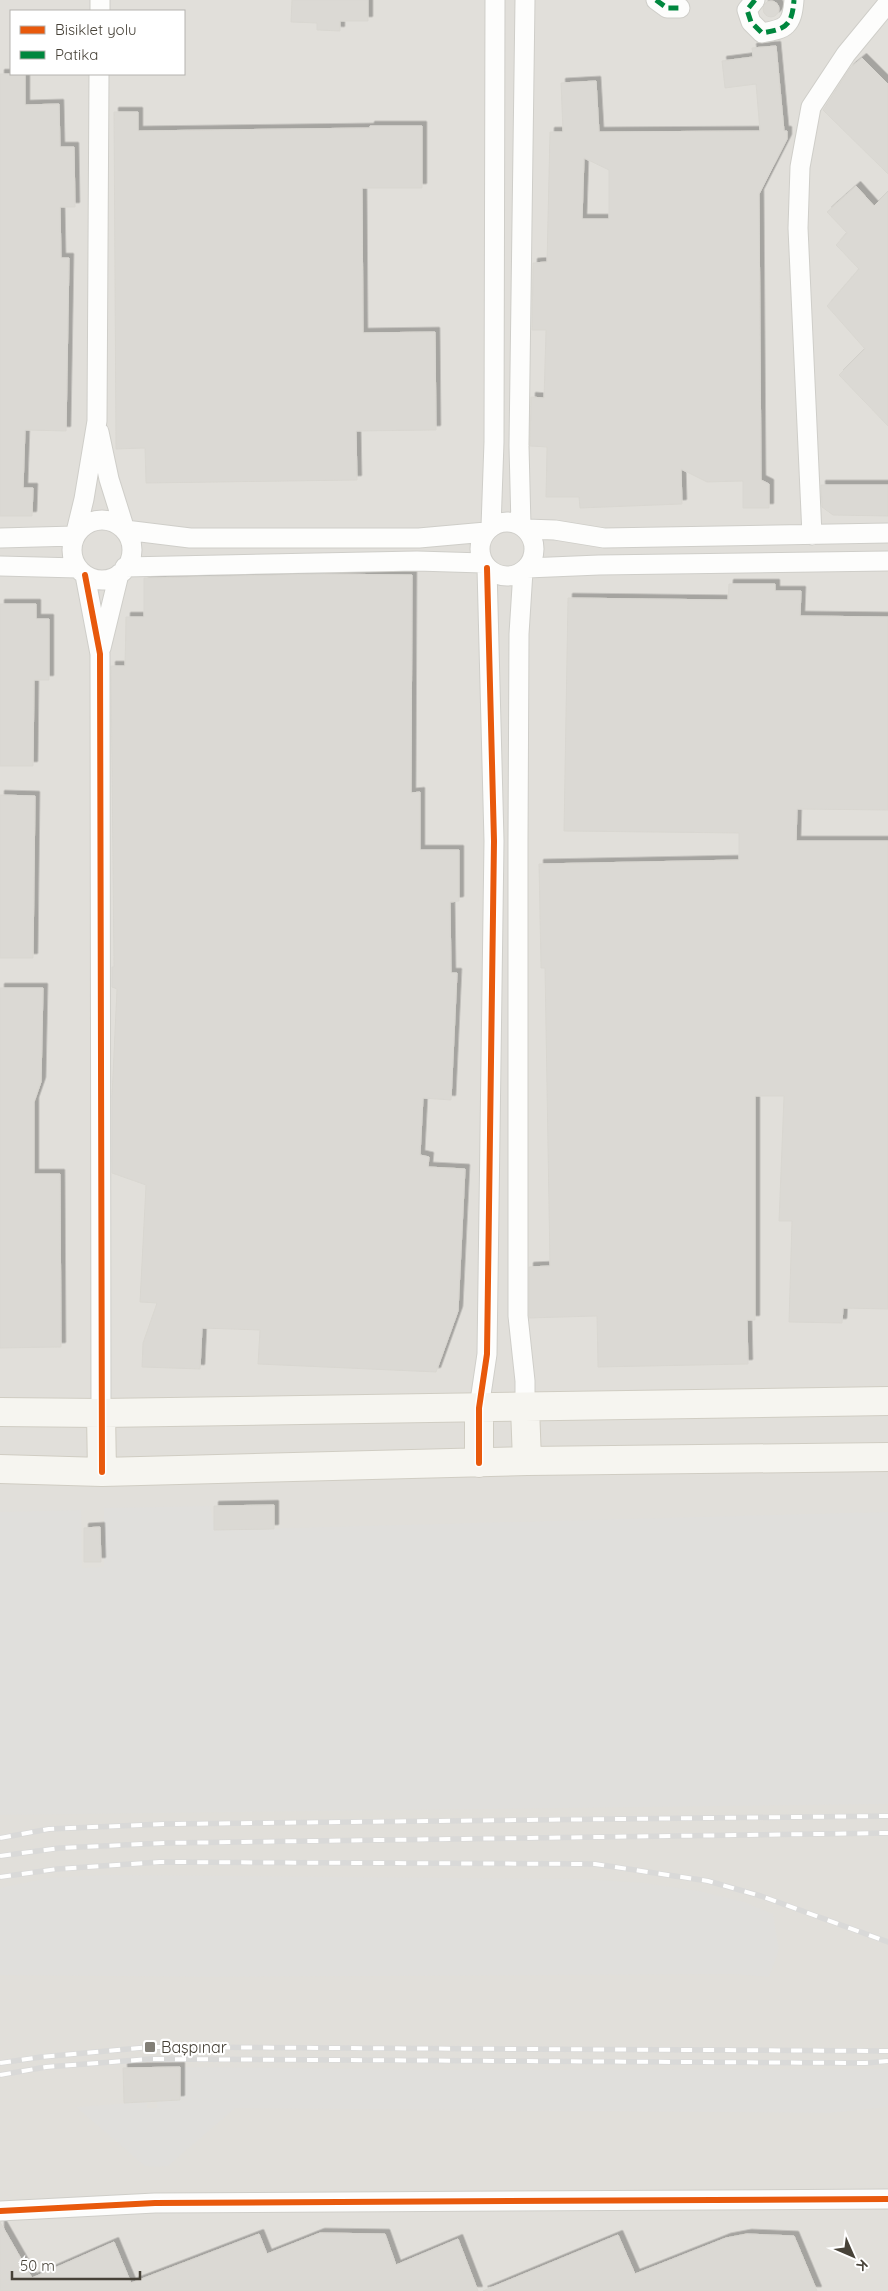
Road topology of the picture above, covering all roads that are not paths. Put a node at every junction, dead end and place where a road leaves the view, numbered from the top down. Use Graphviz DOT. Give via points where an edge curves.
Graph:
graph roads {
  1 [pos="495,0"];
  2 [pos="525,0"];
  3 [pos="656,0"];
  4 [pos="755,0"];
  5 [pos="794,0"];
  6 [pos="879,4"];
  7 [pos="680,8"];
  8 [pos="100,75"];
  9 [pos="521,299"];
  10 [pos="494,300"];
  11 [pos="97,421"];
  12 [pos="523,527"];
  13 [pos="488,529"];
  14 [pos="124,530"];
  15 [pos="888,533"];
  16 [pos="75,536"];
  17 [pos="812,536"];
  18 [pos="0,538"];
  19 [pos="888,561"];
  20 [pos="485,565"];
  21 [pos="0,566"];
  22 [pos="122,570"];
  23 [pos="525,570"];
  24 [pos="81,571"];
  25 [pos="100,654"];
  26 [pos="494,841"];
  27 [pos="518,842"];
  28 [pos="888,1401"];
  29 [pos="525,1407"];
  30 [pos="479,1408"];
  31 [pos="0,1412"];
  32 [pos="101,1413"];
  33 [pos="888,1457"];
  34 [pos="527,1462"];
  35 [pos="479,1463"];
  36 [pos="0,1469"];
  37 [pos="102,1472"];
  38 [pos="888,2199"];
  39 [pos="0,2211"];
  1 -- 10 [label="street"];
  2 -- 9 [label="street"];
  3 -- 7 [label="street" via="667,8"];
  4 -- 5 [label="street" via="747,10 751,22 762,33 782,29 793,18"];
  6 -- 17 [label="street" via="811,107 800,168 798,228"];
  8 -- 11 [label="street"];
  9 -- 10 [label="street"];
  9 -- 12 [label="street" via="519,446"];
  10 -- 13 [label="street" via="494,442"];
  11 -- 14 [label="street"];
  11 -- 16 [label="street"];
  12 -- 13 [label="street" via="509,522"];
  12 -- 17 [label="street" via="604,538"];
  12 -- 23 [label="street" via="534,544 534,552"];
  13 -- 14 [label="street" via="419,538 200,538"];
  13 -- 20 [label="street" via="480,547"];
  14 -- 16 [label="street" via="112,521 102,520 90,522"];
  14 -- 22 [label="street" via="131,545 131,554"];
  15 -- 17 [label="street"];
  16 -- 18 [label="street"];
  16 -- 24 [label="street" via="72,550"];
  19 -- 23 [label="street" via="599,565"];
  20 -- 22 [label="street" via="417,561"];
  20 -- 23 [label="street" via="493,572 508,576"];
  20 -- 26 [label="street"];
  21 -- 24 [label="street"];
  22 -- 24 [label="street" via="103,580"];
  22 -- 25 [label="street"];
  23 -- 27 [label="street" via="519,634"];
  24 -- 25 [label="street"];
  25 -- 32 [label="street"];
  26 -- 27 [label="street"];
  26 -- 30 [label="street" via="487,1354"];
  27 -- 29 [label="street" via="518,1316"];
  28 -- 29 [label="street"];
  29 -- 30 [label="street"];
  29 -- 34 [label="street"];
  30 -- 32 [label="street"];
  30 -- 35 [label="street"];
  31 -- 32 [label="street"];
  32 -- 37 [label="street"];
  33 -- 34 [label="street"];
  34 -- 35 [label="street"];
  35 -- 37 [label="street"];
  36 -- 37 [label="street"];
  38 -- 39 [label="street" via="155,2203"];
}
